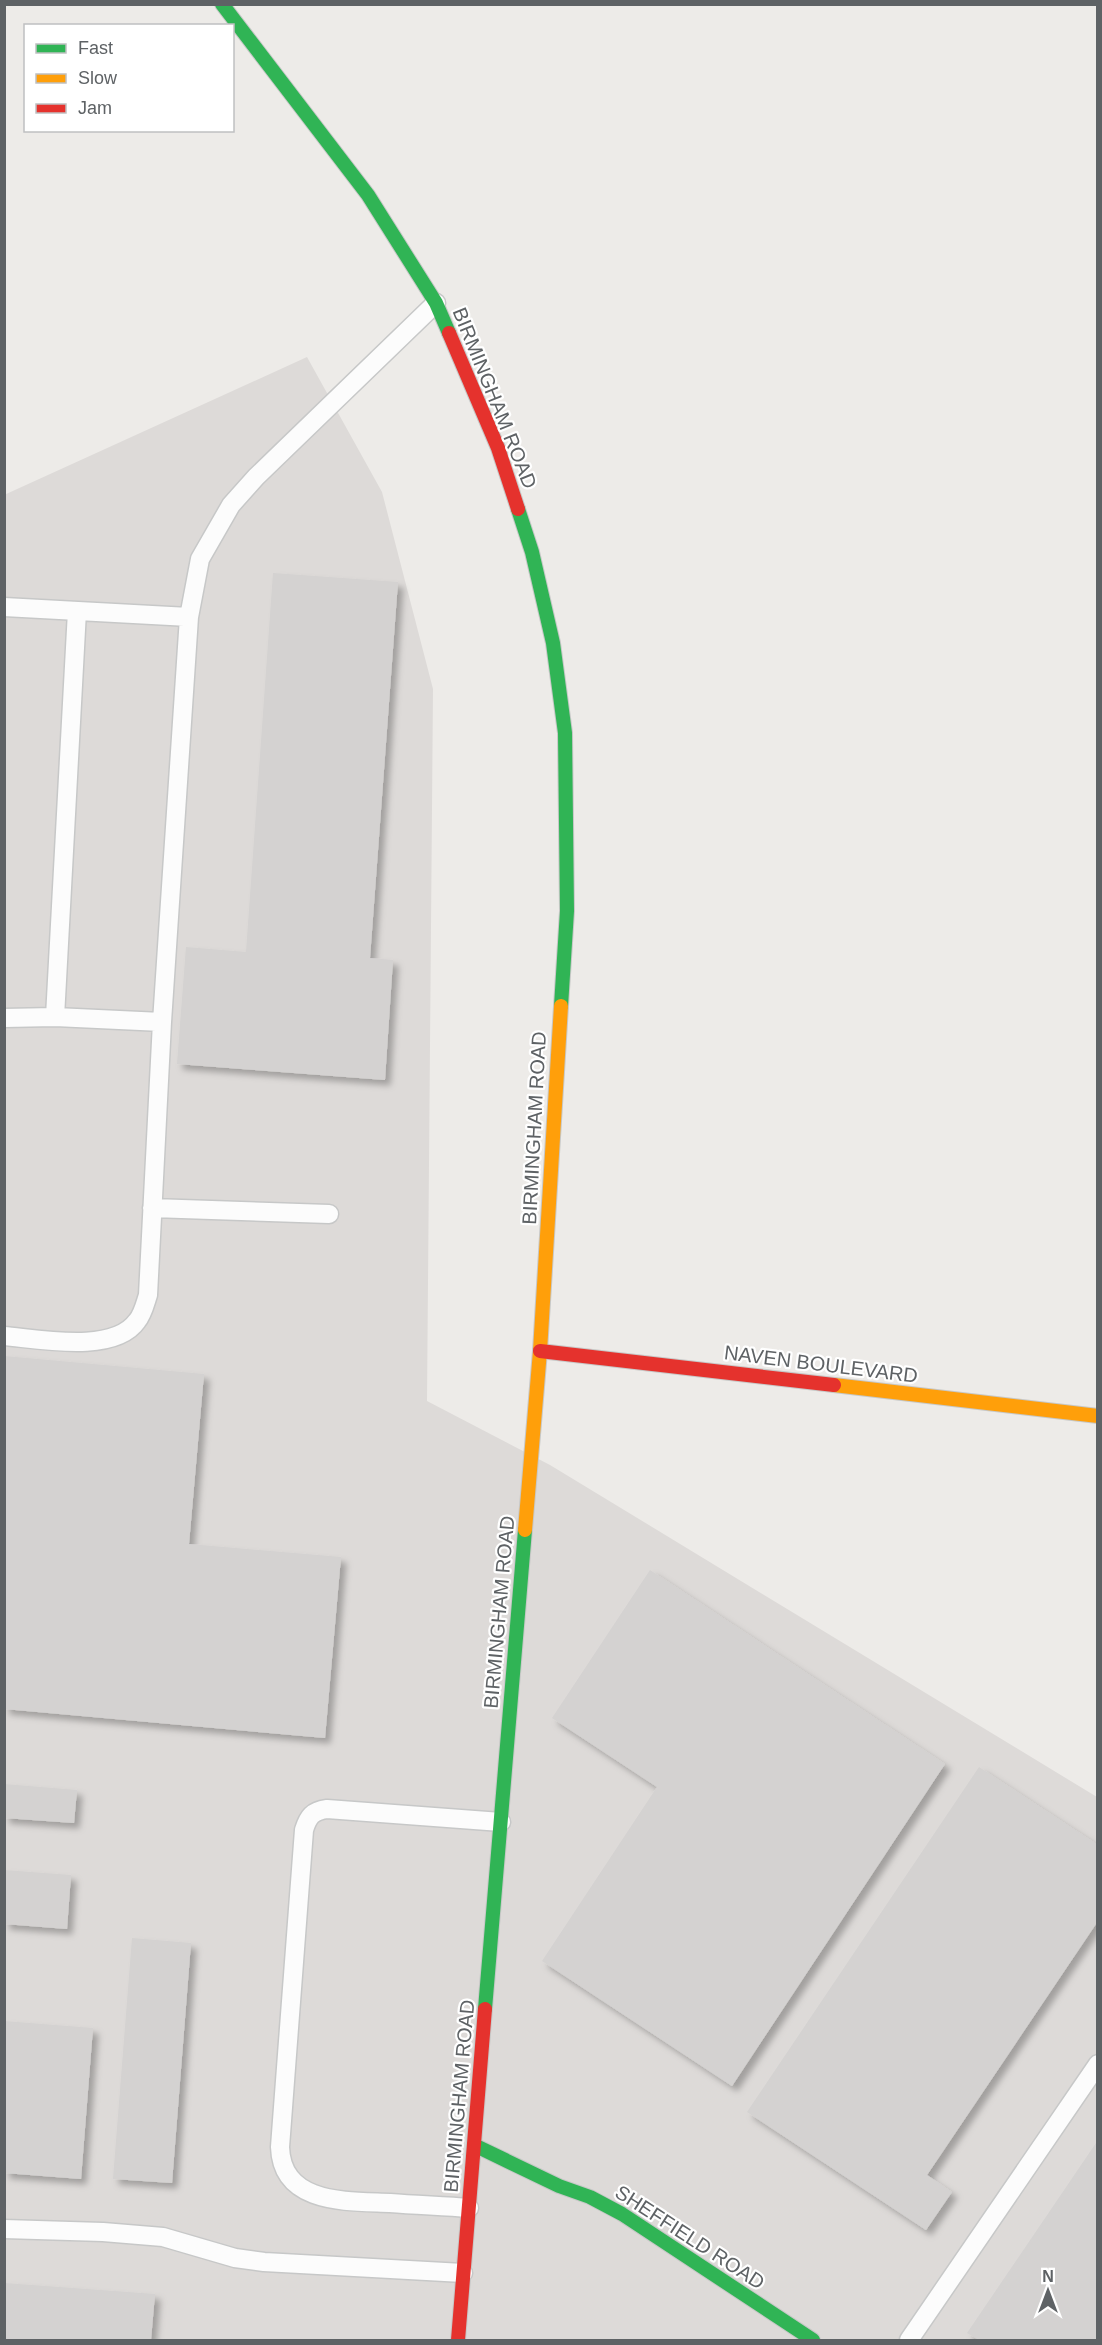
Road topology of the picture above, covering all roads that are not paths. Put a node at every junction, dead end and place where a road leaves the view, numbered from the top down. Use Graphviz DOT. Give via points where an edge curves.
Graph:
graph roads {
  1 [pos="222,4"];
  2 [pos="435,303"];
  3 [pos="4,607"];
  4 [pos="76,611"];
  5 [pos="189,617"];
  6 [pos="55,1017"];
  7 [pos="4,1018"];
  8 [pos="162,1022"];
  9 [pos="152,1208"];
  10 [pos="329,1214"];
  11 [pos="4,1336"];
  12 [pos="540,1352"];
  13 [pos="1098,1416"];
  14 [pos="501,1822"];
  15 [pos="1098,2064"];
  16 [pos="474,2145"];
  17 [pos="469,2208"];
  18 [pos="4,2229"];
  19 [pos="463,2273"];
  20 [pos="458,2340"];
  21 [pos="813,2340"];
  22 [pos="909,2340"];
  1 -- 2 [label="street, BIRMINGHAM ROAD" via="368,195"];
  2 -- 5 [label="lane" via="231,505 200,559"];
  2 -- 12 [label="street, BIRMINGHAM ROAD" via="498,448 532,552 553,643 565,732 567,911"];
  3 -- 4 [label="lane"];
  4 -- 5 [label="lane"];
  4 -- 6 [label="lane"];
  5 -- 8 [label="lane"];
  6 -- 7 [label="lane"];
  6 -- 8 [label="lane"];
  8 -- 9 [label="lane"];
  9 -- 10 [label="lane"];
  9 -- 11 [label="lane" via="148,1295 137,1323 106,1339 83,1342"];
  12 -- 13 [label="street, NAVEN BOULEVARD"];
  12 -- 14 [label="street, BIRMINGHAM ROAD"];
  14 -- 16 [label="street, BIRMINGHAM ROAD"];
  14 -- 17 [label="lane" via="327,1809 315,1811 304,1830 280,2147 284,2171 300,2187 325,2198"];
  15 -- 22 [label="lane"];
  16 -- 17 [label="street, BIRMINGHAM ROAD"];
  16 -- 21 [label="street, SHEFFIELD ROAD" via="622,2214"];
  17 -- 19 [label="street, BIRMINGHAM ROAD"];
  18 -- 19 [label="lane" via="163,2237 235,2258 264,2262"];
  19 -- 20 [label="street, BIRMINGHAM ROAD"];
}
